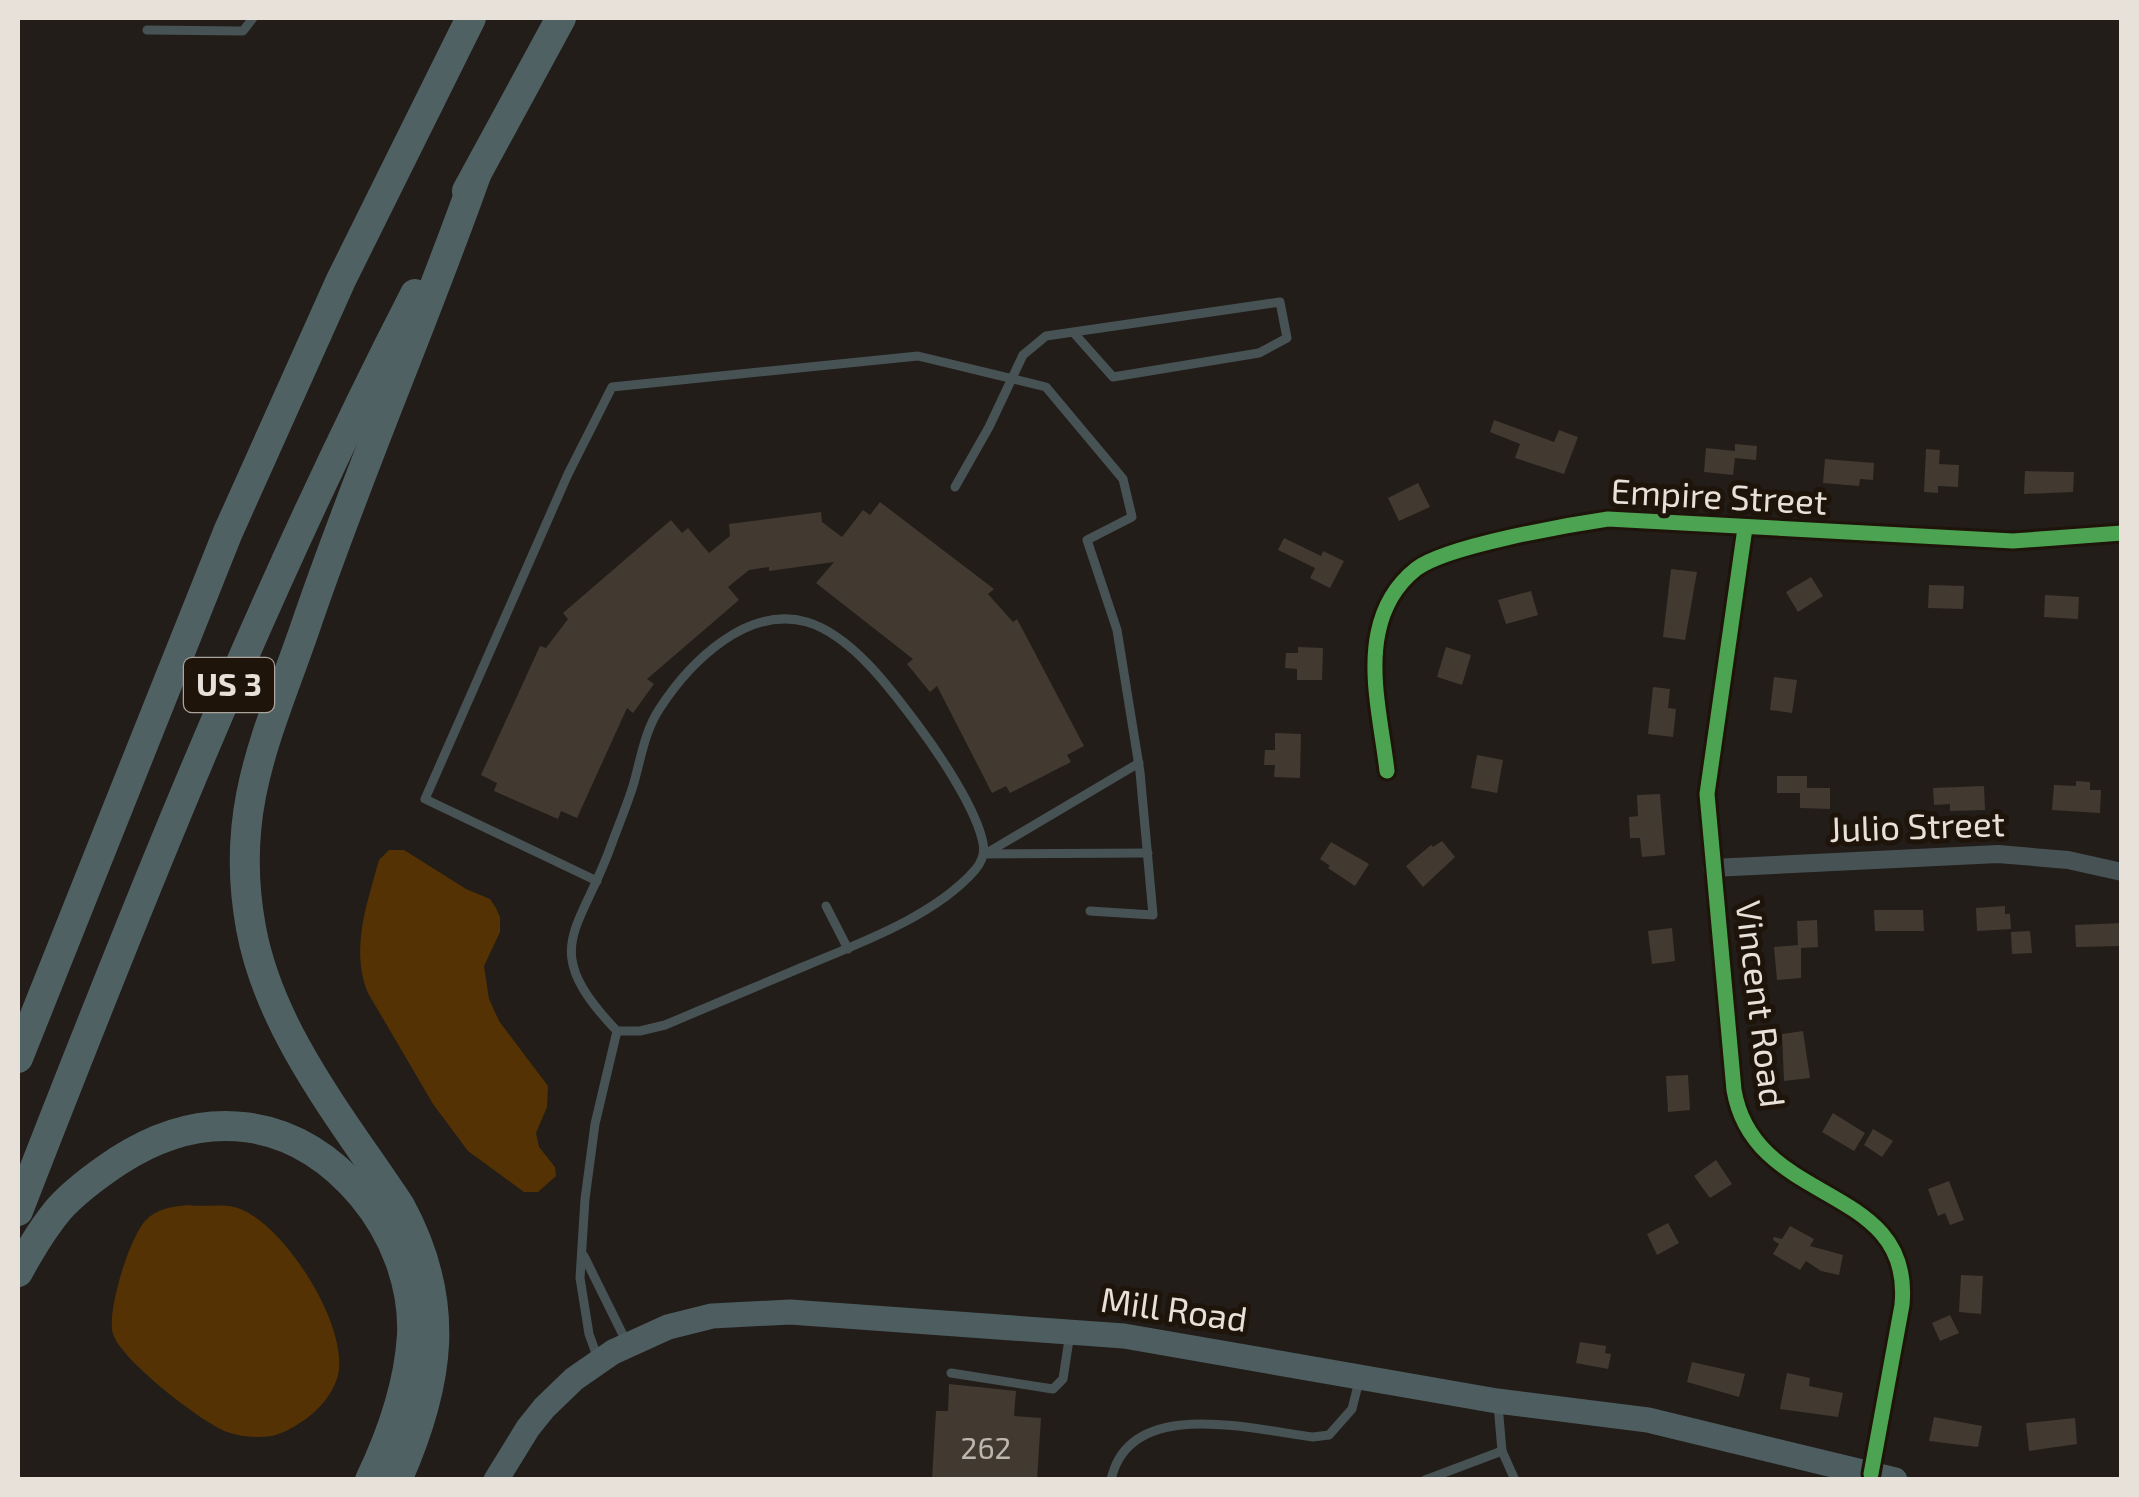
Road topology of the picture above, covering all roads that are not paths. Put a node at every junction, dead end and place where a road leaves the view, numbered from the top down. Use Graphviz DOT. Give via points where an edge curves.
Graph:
graph roads {
  1 [pos="252,18"];
  2 [pos="471,18"];
  3 [pos="561,18"];
  4 [pos="147,30"];
  5 [pos="476,175"];
  6 [pos="1073,332"];
  7 [pos="1010,378"];
  8 [pos="955,487"];
  9 [pos="1745,528"];
  10 [pos="2122,533"];
  11 [pos="1139,763"];
  12 [pos="1387,771"];
  13 [pos="1148,853"];
  14 [pos="984,854"];
  15 [pos="1712,868"];
  16 [pos="2122,872"];
  17 [pos="596,881"];
  18 [pos="826,906"];
  19 [pos="1090,911"];
  20 [pos="848,949"];
  21 [pos="617,1032"];
  22 [pos="18,1058"];
  23 [pos="18,1210"];
  24 [pos="582,1254"];
  25 [pos="18,1272"];
  26 [pos="1070,1330"];
  27 [pos="627,1344"];
  28 [pos="599,1360"];
  29 [pos="951,1373"];
  30 [pos="1360,1378"];
  31 [pos="1497,1401"];
  32 [pos="1502,1451"];
  33 [pos="1883,1477"];
  34 [pos="370,1480"];
  35 [pos="397,1480"];
  36 [pos="496,1480"];
  37 [pos="1111,1480"];
  38 [pos="1425,1480"];
  39 [pos="1515,1480"];
  1 -- 4 [label="lane" via="243,31"];
  2 -- 22 [label="highway, US 3" via="349,262 236,514"];
  3 -- 5 [label="highway, US 3"];
  5 -- 23 [label="highway, US 3" via="350,420 236,669"];
  5 -- 35 [label="highway" via="263,742 246,834 252,930 285,1026 400,1206 428,1272 436,1324 432,1377"];
  6 -- 6 [label="lane" via="1280,302 1287,338 1259,353 1113,377"];
  6 -- 7 [label="lane" via="1046,336 1023,355"];
  7 -- 8 [label="lane"];
  7 -- 11 [label="lane" via="1046,387 1123,479 1132,517 1087,540 1117,630"];
  7 -- 17 [label="lane" via="918,356 612,387 425,799"];
  9 -- 10 [label="street, Empire Street" via="2013,541"];
  9 -- 12 [label="street, Empire Street" via="1608,518 1418,567 1388,601 1377,634"];
  9 -- 15 [label="street, Vincent Road" via="1708,775"];
  11 -- 13 [label="lane"];
  11 -- 14 [label="lane"];
  13 -- 14 [label="lane"];
  13 -- 19 [label="lane" via="1153,915"];
  14 -- 17 [label="lane" via="934,746 876,672 808,622 780,620 744,626 714,647 660,708"];
  14 -- 20 [label="lane" via="977,869 939,900"];
  15 -- 16 [label="street, Julio Street" via="1998,854"];
  15 -- 33 [label="street, Vincent Road" via="1734,1090 1744,1125 1770,1158 1869,1220 1902,1272"];
  17 -- 21 [label="lane" via="570,954 576,980"];
  18 -- 20 [label="lane"];
  20 -- 21 [label="lane" via="665,1024"];
  21 -- 24 [label="lane" via="595,1124"];
  24 -- 27 [label="lane"];
  24 -- 28 [label="lane" via="580,1293"];
  25 -- 34 [label="highway" via="60,1207 144,1144 229,1125 299,1143 365,1198 395,1247 407,1286 409,1364"];
  26 -- 27 [label="main road, Mill Road" via="755,1312 690,1322"];
  26 -- 29 [label="lane" via="1063,1380 1054,1389"];
  26 -- 30 [label="main road, Mill Road"];
  27 -- 28 [label="main road, Mill Road"];
  28 -- 36 [label="main road, Mill Road" via="544,1408"];
  30 -- 31 [label="main road, Mill Road"];
  30 -- 37 [label="lane" via="1352,1409 1328,1435 1182,1422 1157,1427 1121,1456"];
  31 -- 32 [label="lane"];
  31 -- 33 [label="main road, Mill Road" via="1648,1420"];
  32 -- 38 [label="lane"];
  32 -- 39 [label="lane"];
}
